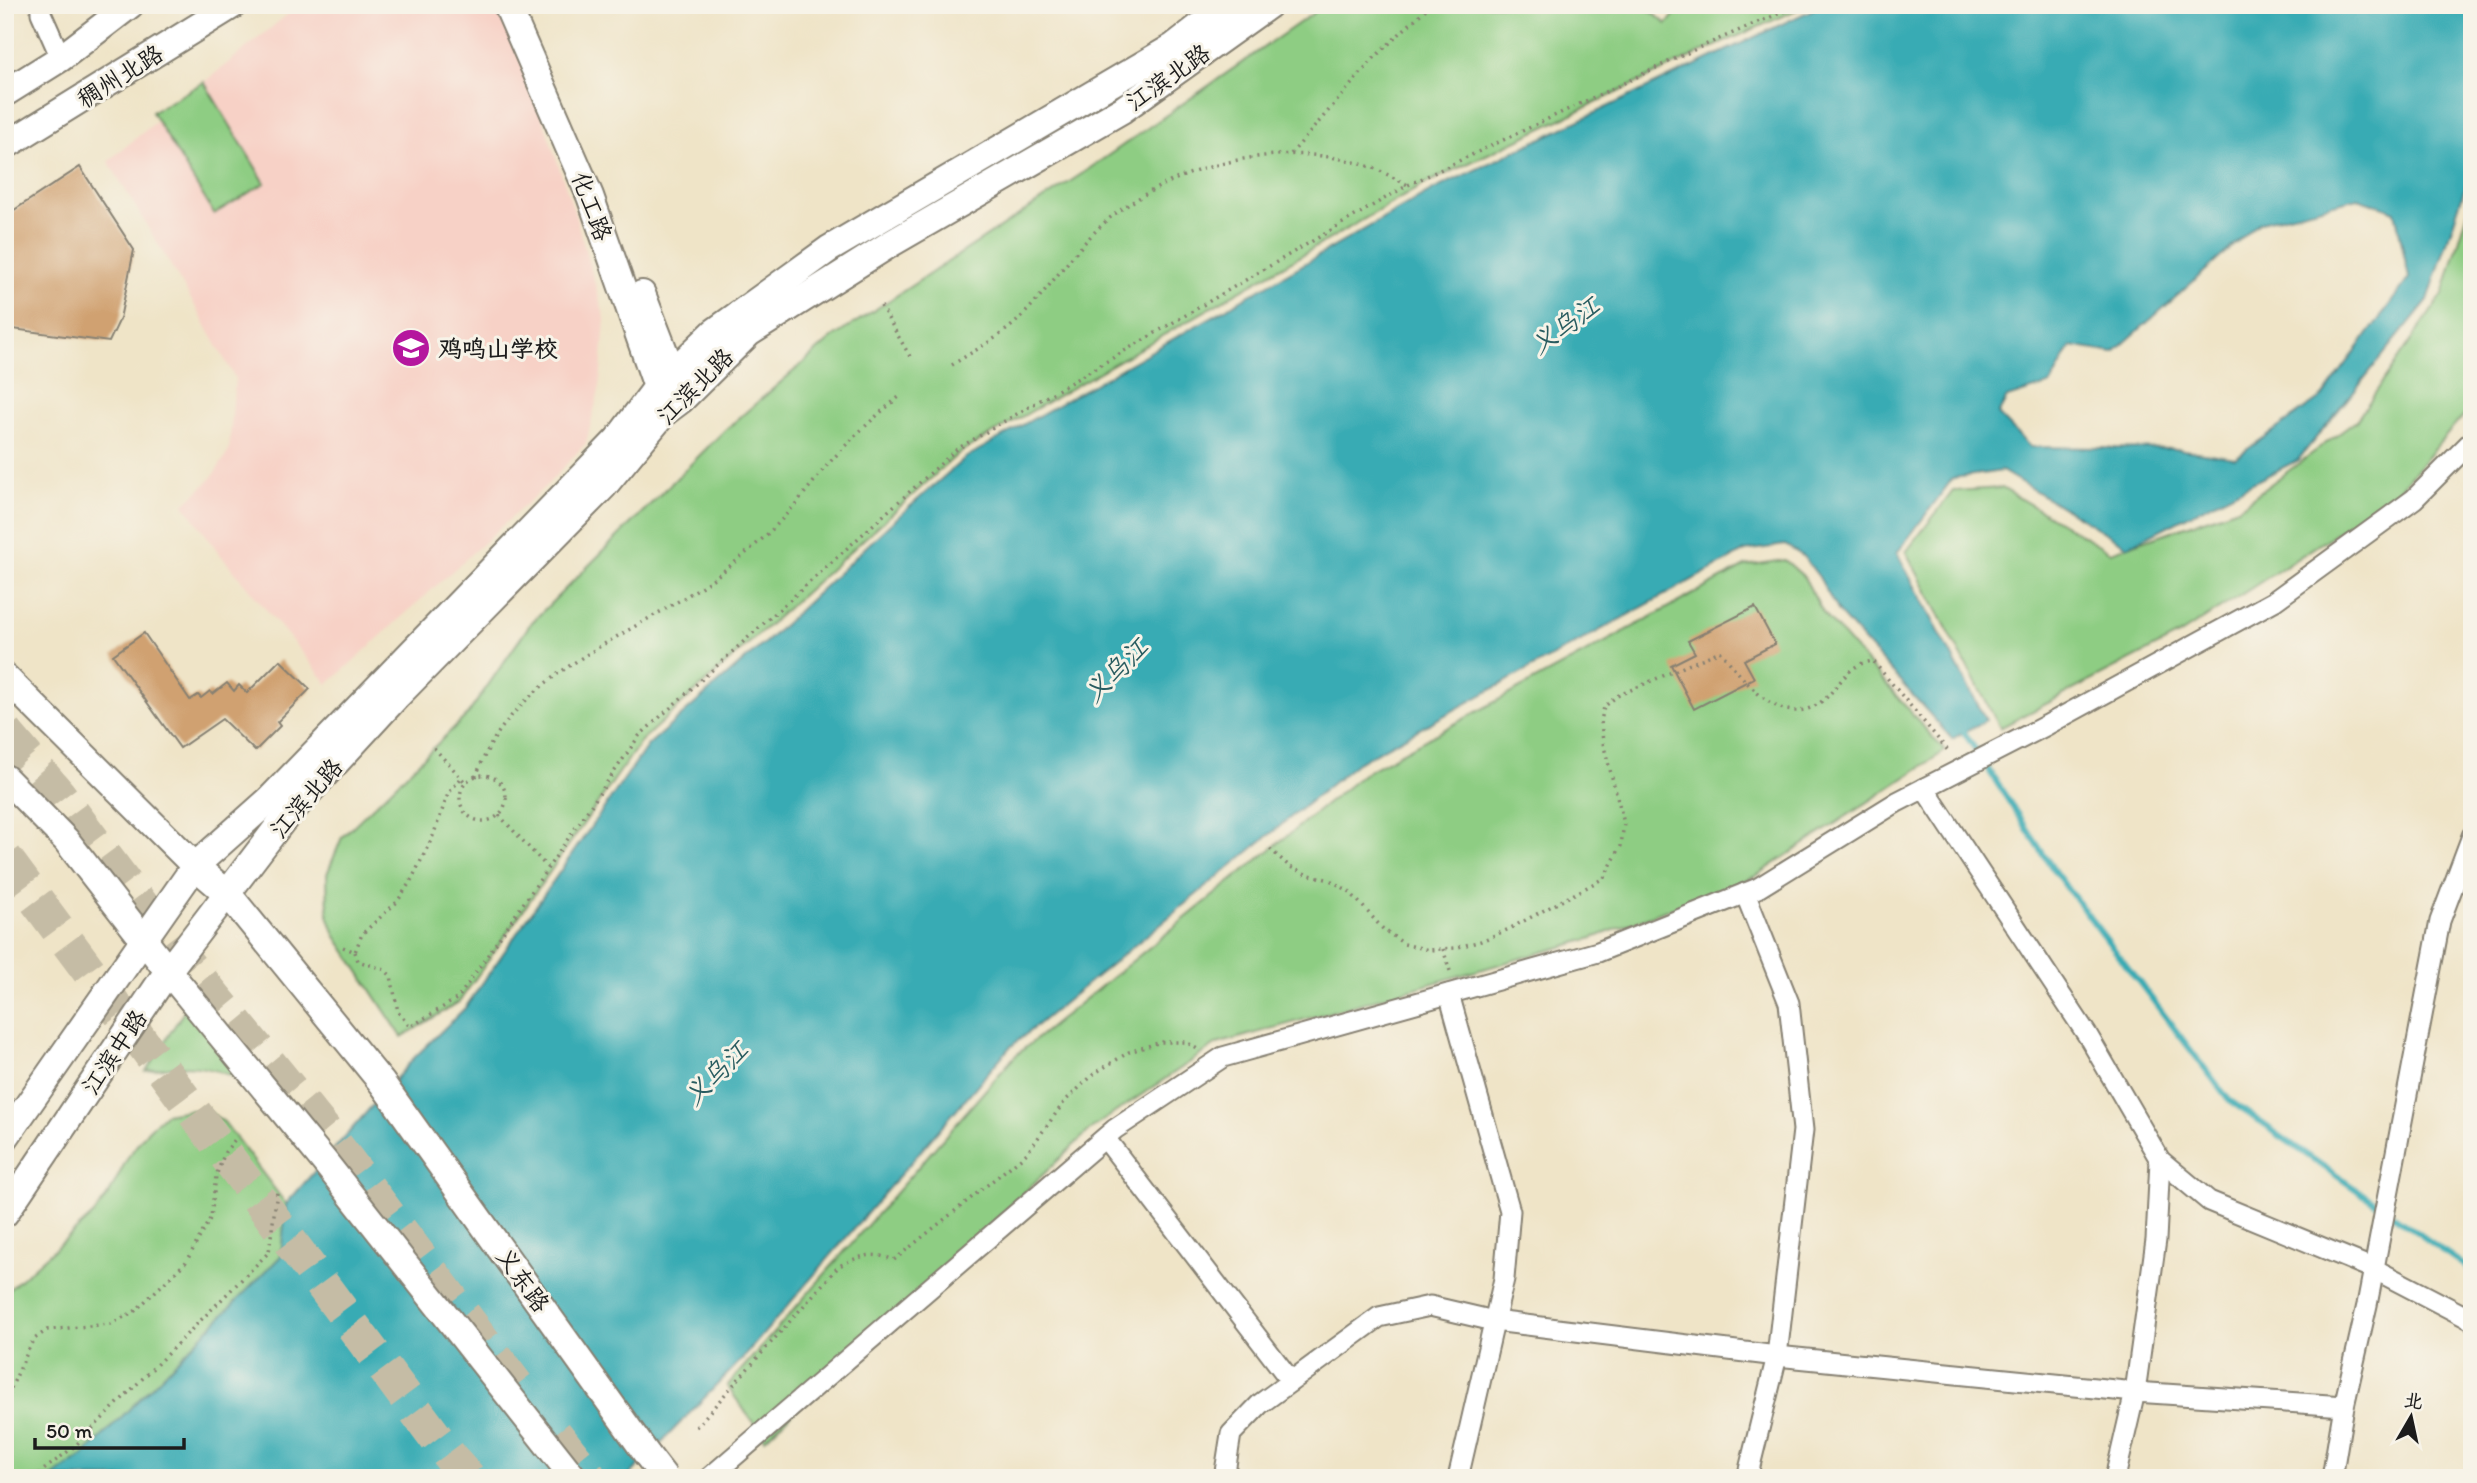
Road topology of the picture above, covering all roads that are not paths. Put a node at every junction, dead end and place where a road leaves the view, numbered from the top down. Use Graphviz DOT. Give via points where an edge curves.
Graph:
graph roads {
  1 [pos="41,5"];
  2 [pos="130,5"];
  3 [pos="233,5"];
  4 [pos="507,5"];
  5 [pos="527,5"];
  6 [pos="1227,5"];
  7 [pos="1269,5"];
  8 [pos="61,58"];
  9 [pos="5,93"];
  10 [pos="5,146"];
  11 [pos="665,379"];
  12 [pos="673,406"];
  13 [pos="2472,441"];
  14 [pos="5,677"];
  15 [pos="5,778"];
  16 [pos="1924,788"];
  17 [pos="2472,836"];
  18 [pos="195,866"];
  19 [pos="1745,893"];
  20 [pos="228,894"];
  21 [pos="143,940"];
  22 [pos="168,971"];
  23 [pos="1449,994"];
  24 [pos="5,1138"];
  25 [pos="1105,1139"];
  26 [pos="2160,1160"];
  27 [pos="5,1213"];
  28 [pos="2374,1269"];
  29 [pos="1494,1321"];
  30 [pos="2472,1321"];
  31 [pos="1777,1356"];
  32 [pos="1290,1381"];
  33 [pos="2135,1392"];
  34 [pos="2344,1406"];
  35 [pos="574,1478"];
  36 [pos="665,1478"];
  37 [pos="709,1478"];
  38 [pos="1224,1478"];
  39 [pos="1458,1478"];
  40 [pos="1747,1478"];
  41 [pos="2115,1478"];
  42 [pos="2332,1478"];
  1 -- 8 [label="street"];
  2 -- 8 [label="main road, 稠州北路"];
  3 -- 10 [label="main road, 稠州北路"];
  4 -- 11 [label="main road, 化工路"];
  5 -- 11 [label="main road, 化工路"];
  6 -- 11 [label="main road, 江滨北路" via="1173,47 829,249 714,332"];
  7 -- 12 [label="main road, 江滨北路" via="1122,110 890,244 749,333"];
  8 -- 9 [label="main road, 稠州北路"];
  11 -- 12 [label="main road, 化工路"];
  11 -- 18 [label="main road, 江滨北路" via="618,439 269,800"];
  12 -- 20 [label="main road, 江滨北路" via="604,486 398,695 283,820"];
  13 -- 16 [label="street" via="2414,499 2274,601"];
  14 -- 18 [label="main road, 义东路"];
  15 -- 21 [label="main road" via="66,840"];
  16 -- 19 [label="street"];
  16 -- 26 [label="street" via="2088,1036"];
  17 -- 28 [label="street" via="2440,922"];
  18 -- 20 [label="main road, 义东路"];
  18 -- 21 [label="main road, 江滨中路"];
  19 -- 23 [label="street" via="1598,952"];
  19 -- 31 [label="street" via="1789,1003 1803,1130"];
  20 -- 22 [label="main road, 江滨中路"];
  20 -- 36 [label="main road, 义东路, bridge" via="382,1083"];
  21 -- 22 [label="main road"];
  21 -- 24 [label="main road, 江滨中路"];
  22 -- 27 [label="main road, 江滨中路"];
  22 -- 35 [label="main road"];
  23 -- 25 [label="street" via="1223,1057"];
  23 -- 29 [label="street" via="1510,1211 1504,1279"];
  25 -- 32 [label="street"];
  25 -- 37 [label="street"];
  26 -- 28 [label="street" via="2209,1201"];
  26 -- 33 [label="street" via="2156,1240"];
  28 -- 30 [label="street"];
  28 -- 34 [label="street"];
  29 -- 31 [label="street"];
  29 -- 32 [label="street" via="1430,1306 1379,1317"];
  29 -- 39 [label="street"];
  31 -- 33 [label="street"];
  31 -- 40 [label="street"];
  32 -- 38 [label="street" via="1231,1434"];
  33 -- 34 [label="street"];
  33 -- 41 [label="street"];
  34 -- 42 [label="street"];
}
